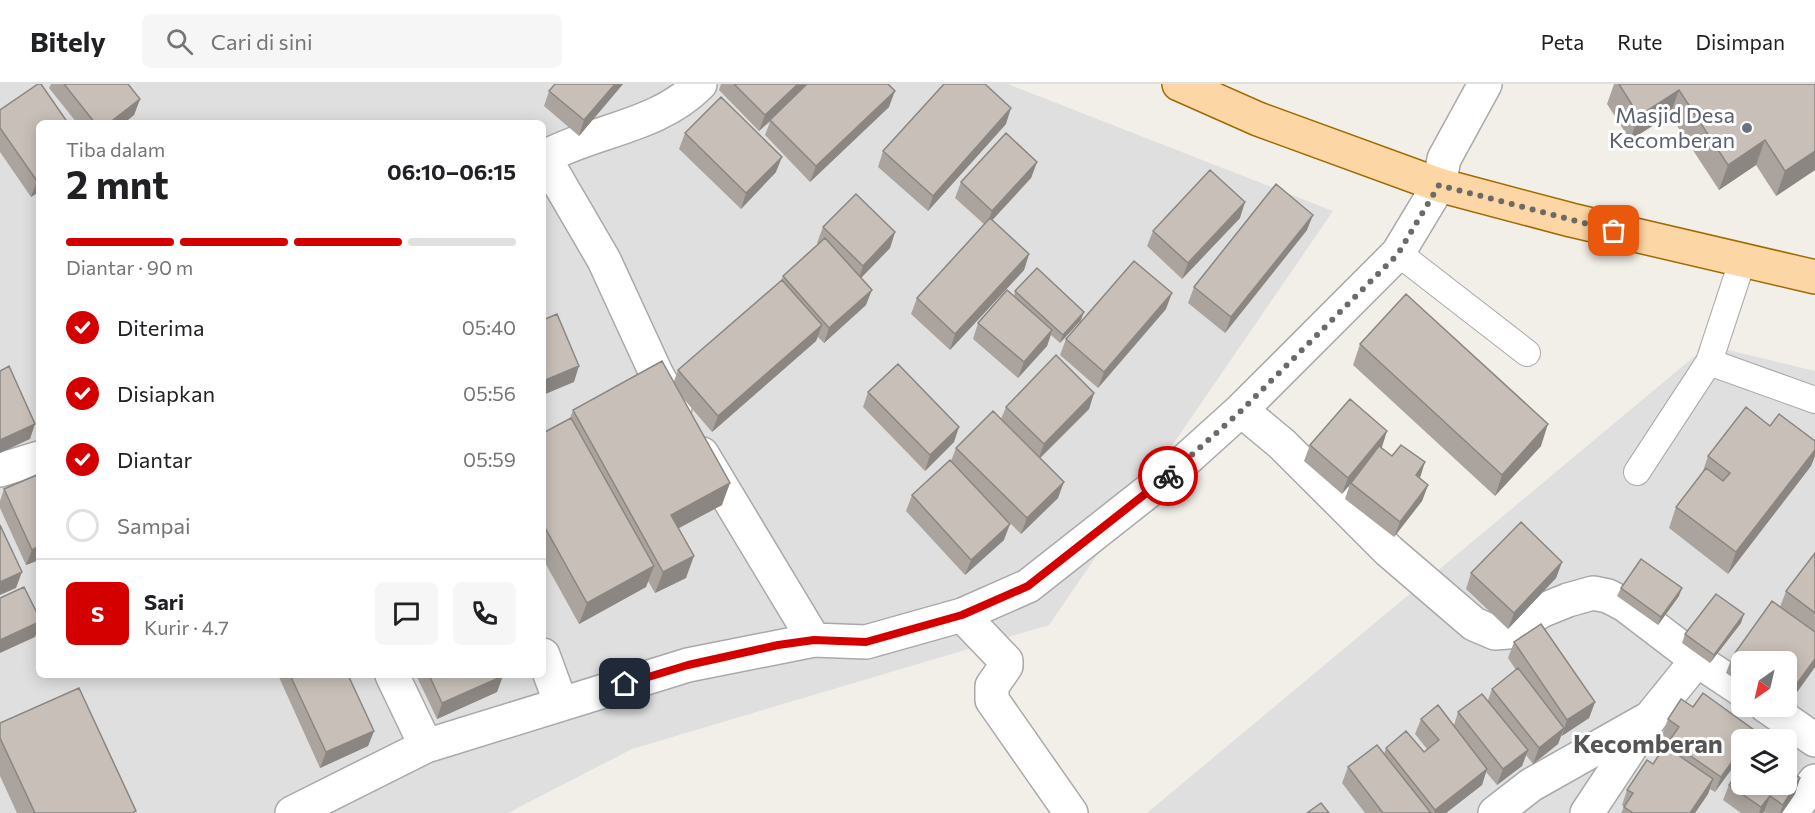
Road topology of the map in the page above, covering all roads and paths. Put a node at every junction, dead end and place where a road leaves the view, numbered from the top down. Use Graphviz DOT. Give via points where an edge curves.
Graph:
graph roads {
  1 [pos="700,84"];
  2 [pos="1179,84"];
  3 [pos="1485,84"];
  4 [pos="546,156"];
  5 [pos="546,162"];
  6 [pos="1442,172"];
  7 [pos="1398,254"];
  8 [pos="1742,262"];
  9 [pos="1815,277"];
  10 [pos="1527,353"];
  11 [pos="1709,362"];
  12 [pos="1815,400"];
  13 [pos="1241,411"];
  14 [pos="36,459"];
  15 [pos="0,470"];
  16 [pos="1637,472"];
  17 [pos="962,615"];
  18 [pos="814,640"];
  19 [pos="1697,660"];
  20 [pos="546,663"];
  21 [pos="393,678"];
  22 [pos="1731,683"];
  23 [pos="561,704"];
  24 [pos="1782,717"];
  25 [pos="1650,718"];
  26 [pos="1815,740"];
  27 [pos="426,746"];
  28 [pos="1815,781"];
  29 [pos="292,813"];
  30 [pos="1071,813"];
  31 [pos="1496,813"];
  32 [pos="1587,813"];
  33 [pos="1791,813"];
  1 -- 4 [label="street" via="635,125"];
  2 -- 6 [label="main road" via="1258,119"];
  3 -- 6 [label="street" via="1459,128"];
  5 -- 18 [label="street" via="604,260 656,373"];
  6 -- 7 [label="street"];
  6 -- 8 [label="main road"];
  7 -- 10 [label="lane"];
  7 -- 13 [label="street"];
  8 -- 9 [label="main road"];
  8 -- 11 [label="lane"];
  11 -- 12 [label="lane"];
  11 -- 16 [label="lane"];
  13 -- 17 [label="street" via="1169,475 1028,586"];
  13 -- 19 [label="street" via="1282,444 1389,551 1474,624 1495,633 1508,632 1541,611 1593,593 1626,605"];
  14 -- 15 [label="street"];
  17 -- 18 [label="street" via="866,642"];
  17 -- 30 [label="street" via="1006,662 992,686 992,700"];
  18 -- 23 [label="street" via="688,665"];
  19 -- 22 [label="street"];
  19 -- 25 [label="street"];
  20 -- 23 [label="street"];
  21 -- 27 [label="street"];
  23 -- 27 [label="street"];
  24 -- 26 [label="street"];
  25 -- 31 [label="street" via="1531,785"];
  25 -- 32 [label="street"];
  27 -- 29 [label="street"];
  28 -- 33 [label="street"];
}
